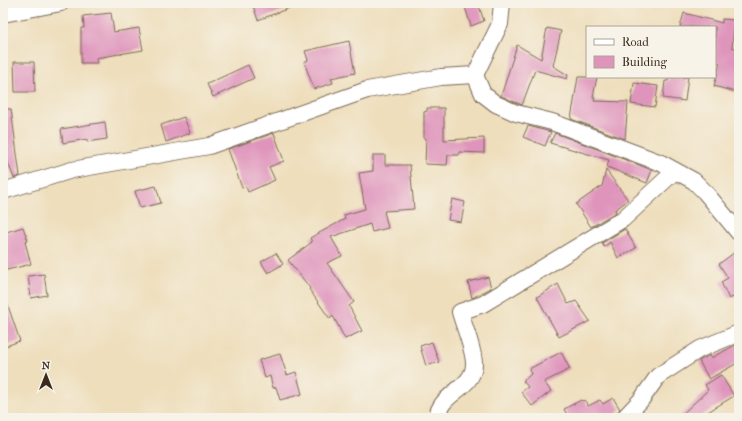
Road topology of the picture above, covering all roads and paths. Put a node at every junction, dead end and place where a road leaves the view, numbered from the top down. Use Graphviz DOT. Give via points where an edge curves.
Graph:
graph roads {
  1 [pos="61,3"];
  2 [pos="502,3"];
  3 [pos="3,14"];
  4 [pos="474,75"];
  5 [pos="675,171"];
  6 [pos="3,191"];
  7 [pos="739,233"];
  8 [pos="739,333"];
  9 [pos="437,418"];
  10 [pos="624,418"];
  1 -- 3 [label="street"];
  2 -- 4 [label="street" via="500,24"];
  4 -- 5 [label="street" via="482,94 496,104 516,113 584,133"];
  4 -- 6 [label="street" via="434,78 367,90 209,146 72,170"];
  5 -- 7 [label="street" via="700,186"];
  5 -- 9 [label="street" via="623,219 483,304 460,312 474,362 473,375 447,400"];
  8 -- 10 [label="street" via="700,349 658,376"];
}
